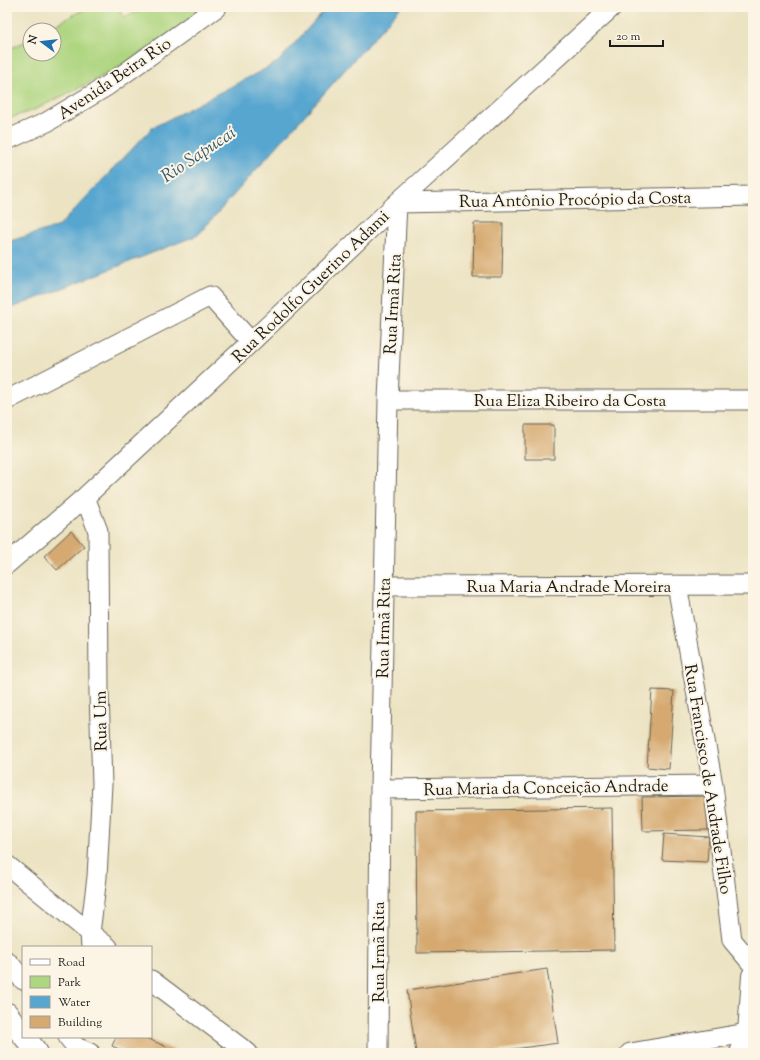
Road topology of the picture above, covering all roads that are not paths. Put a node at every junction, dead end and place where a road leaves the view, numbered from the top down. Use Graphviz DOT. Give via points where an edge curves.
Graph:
graph roads {
  1 [pos="216,7"];
  2 [pos="612,7"];
  3 [pos="7,140"];
  4 [pos="753,196"];
  5 [pos="397,202"];
  6 [pos="251,342"];
  7 [pos="7,400"];
  8 [pos="388,400"];
  9 [pos="753,400"];
  10 [pos="84,497"];
  11 [pos="7,564"];
  12 [pos="753,584"];
  13 [pos="384,586"];
  14 [pos="677,586"];
  15 [pos="713,785"];
  16 [pos="380,789"];
  17 [pos="7,865"];
  18 [pos="90,940"];
  19 [pos="105,946"];
  20 [pos="7,962"];
  21 [pos="753,965"];
  22 [pos="753,976"];
  23 [pos="22,979"];
  24 [pos="152,981"];
  25 [pos="7,1014"];
  26 [pos="22,1033"];
  27 [pos="752,1034"];
  28 [pos="26,1038"];
  29 [pos="37,1053"];
  30 [pos="248,1053"];
  31 [pos="378,1053"];
  32 [pos="630,1053"];
  33 [pos="741,1053"];
  1 -- 3 [label="street, Avenida Beira Rio" via="107,86 47,122"];
  2 -- 5 [label="street, Rua Rodolfo Guerino Adami"];
  4 -- 5 [label="street, Rua Antônio Procópio da Costa"];
  5 -- 6 [label="street, Rua Rodolfo Guerino Adami"];
  5 -- 8 [label="street, Rua Irmã Rita"];
  6 -- 7 [label="street" via="210,296"];
  6 -- 10 [label="street, Rua Rodolfo Guerino Adami"];
  8 -- 9 [label="street, Rua Eliza Ribeiro da Costa"];
  8 -- 13 [label="street, Rua Irmã Rita"];
  10 -- 11 [label="street, Rua Rodolfo Guerino Adami"];
  10 -- 18 [label="street, Rua Um" via="98,531 102,784 97,877"];
  12 -- 14 [label="street, Rua Maria Andrade Moreira"];
  13 -- 14 [label="street, Rua Maria Andrade Moreira"];
  13 -- 16 [label="street, Rua Irmã Rita"];
  14 -- 15 [label="street, Rua Francisco de Andrade Filho"];
  15 -- 16 [label="street, Rua Maria da Conceição Andrade"];
  15 -- 21 [label="street, Rua Francisco de Andrade Filho" via="732,940"];
  16 -- 31 [label="street, Rua Irmã Rita"];
  17 -- 18 [label="street"];
  18 -- 19 [label="street"];
  20 -- 23 [label="street"];
  22 -- 27 [label="main road"];
  24 -- 30 [label="street"];
  25 -- 26 [label="main road"];
  27 -- 32 [label="street"];
  27 -- 33 [label="main road"];
  28 -- 29 [label="main road"];
}
